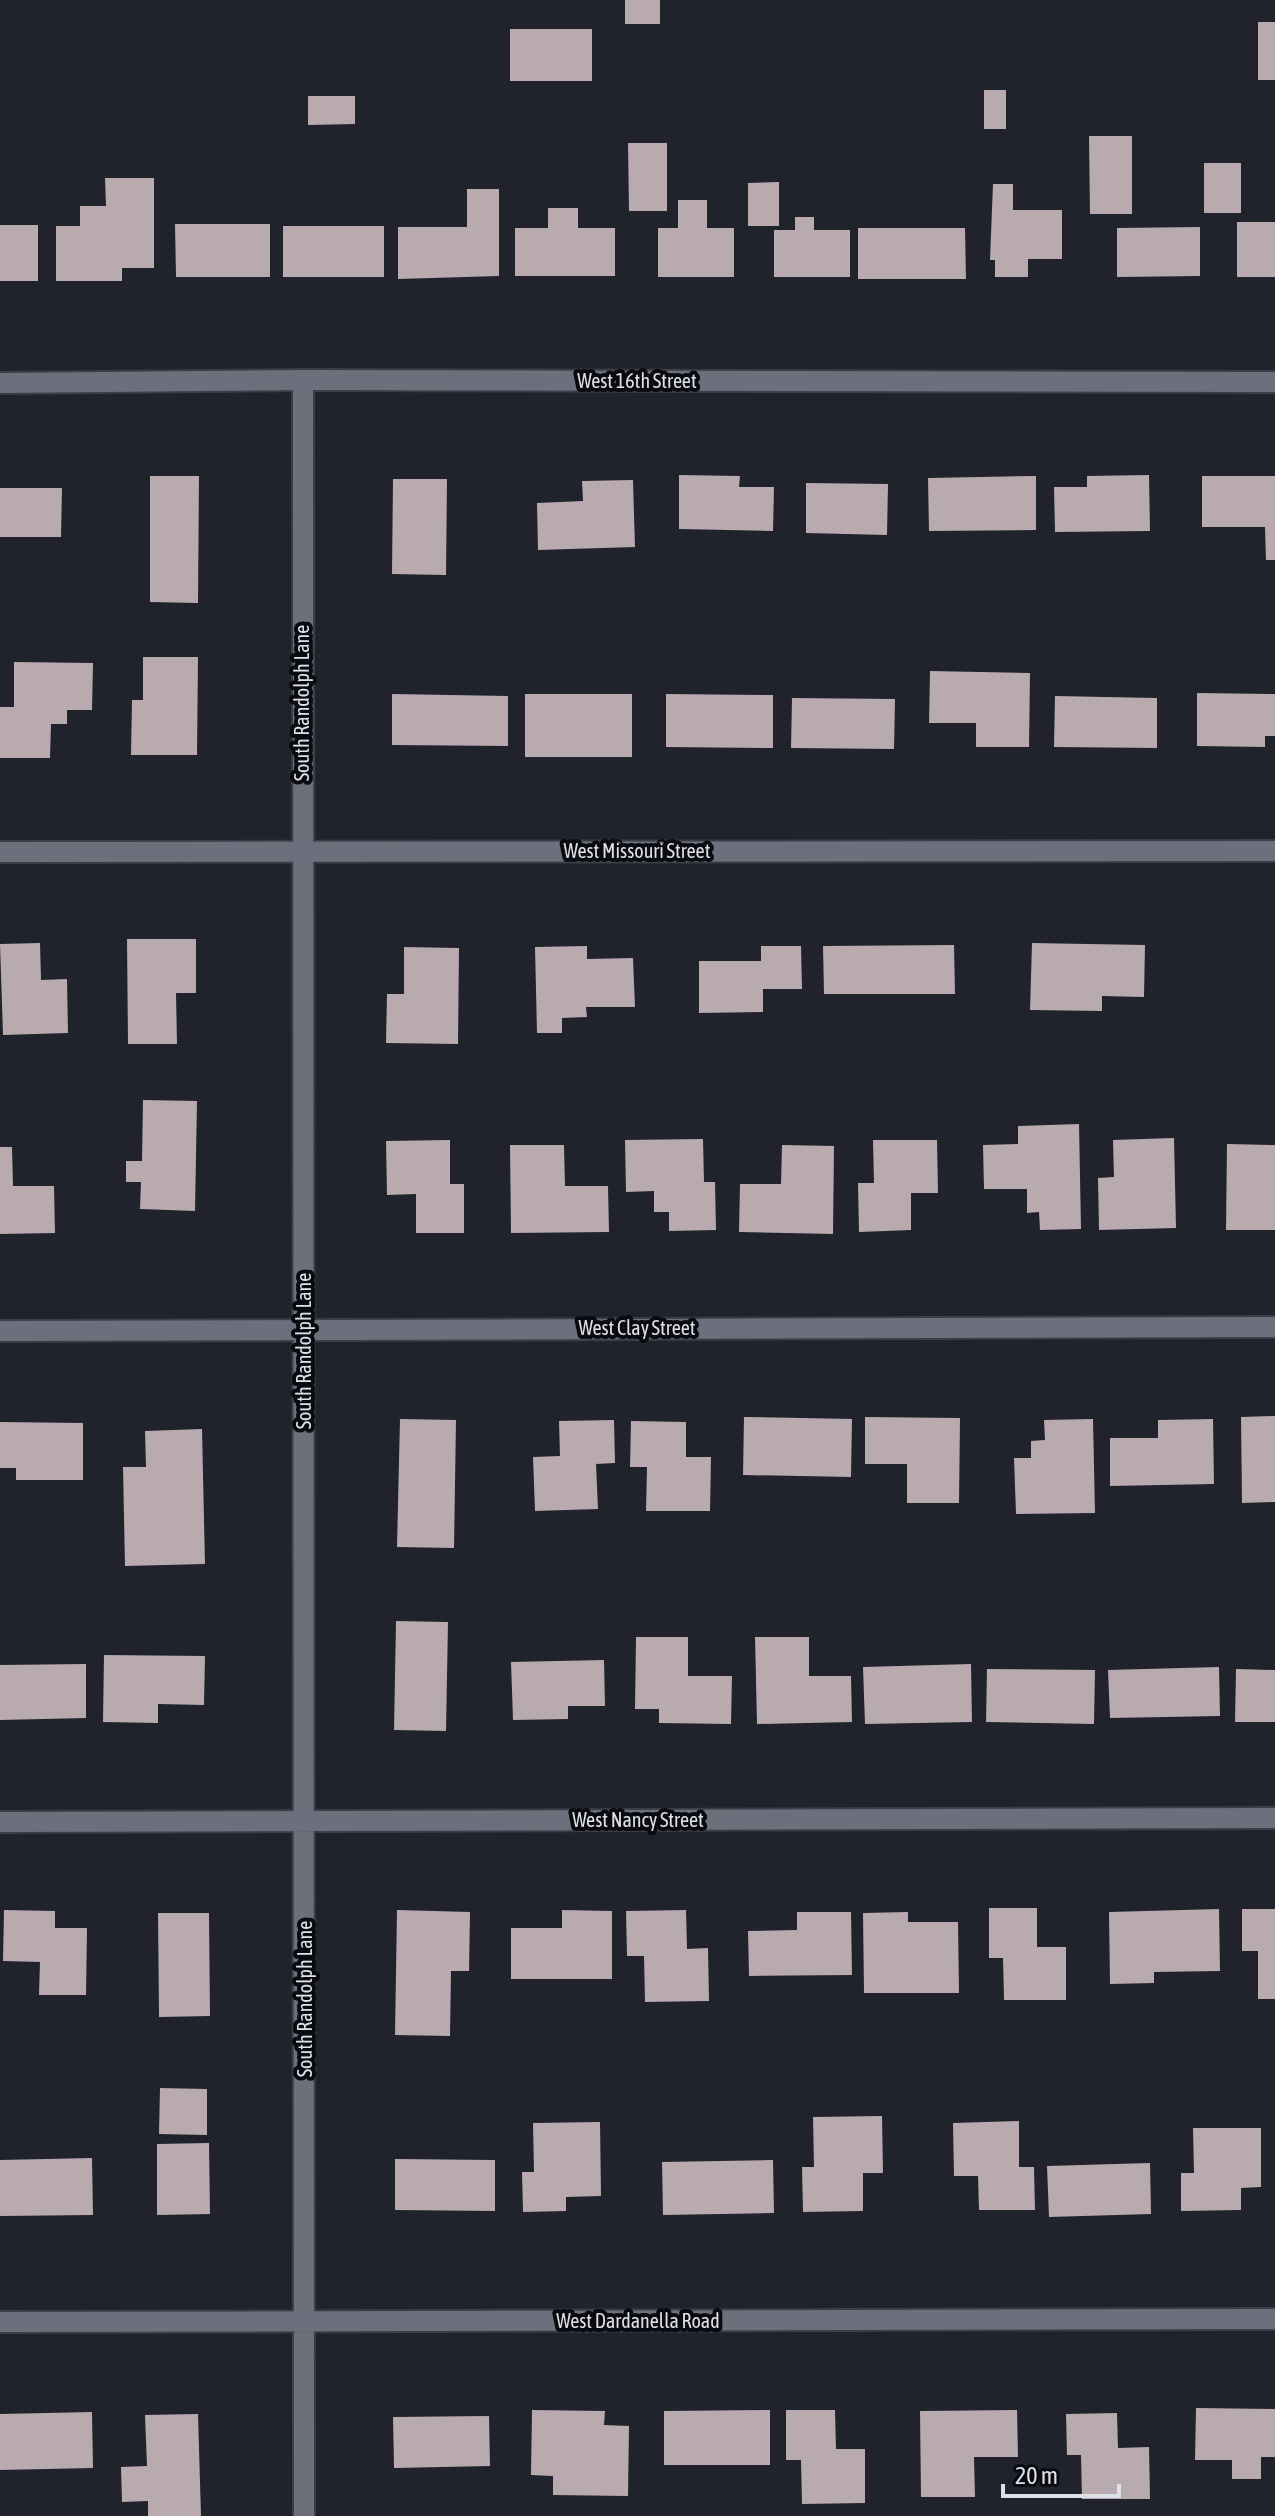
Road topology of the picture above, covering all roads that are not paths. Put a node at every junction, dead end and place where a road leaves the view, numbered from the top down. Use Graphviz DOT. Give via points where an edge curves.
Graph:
graph roads {
  1 [pos="303,380"];
  2 [pos="1275,382"];
  3 [pos="0,383"];
  4 [pos="1275,851"];
  5 [pos="0,852"];
  6 [pos="302,852"];
  7 [pos="1275,1327"];
  8 [pos="304,1329"];
  9 [pos="0,1331"];
  10 [pos="1275,1818"];
  11 [pos="304,1821"];
  12 [pos="0,1822"];
  13 [pos="1275,2319"];
  14 [pos="305,2321"];
  15 [pos="0,2322"];
  16 [pos="304,2516"];
  1 -- 2 [label="street, West 16th Street"];
  1 -- 3 [label="street, West 16th Street"];
  1 -- 6 [label="street, South Randolph Lane"];
  4 -- 6 [label="street, West Missouri Street"];
  5 -- 6 [label="street, West Missouri Street"];
  6 -- 8 [label="street, South Randolph Lane"];
  7 -- 8 [label="street, West Clay Street"];
  8 -- 9 [label="street, West Clay Street"];
  8 -- 11 [label="street, South Randolph Lane"];
  10 -- 11 [label="street, West Nancy Street"];
  11 -- 12 [label="street, West Nancy Street"];
  11 -- 14 [label="street, South Randolph Lane"];
  13 -- 14 [label="street, West Dardanella Road"];
  14 -- 15 [label="street, West Dardanella Road"];
  14 -- 16 [label="street, South Randolph Lane"];
}
